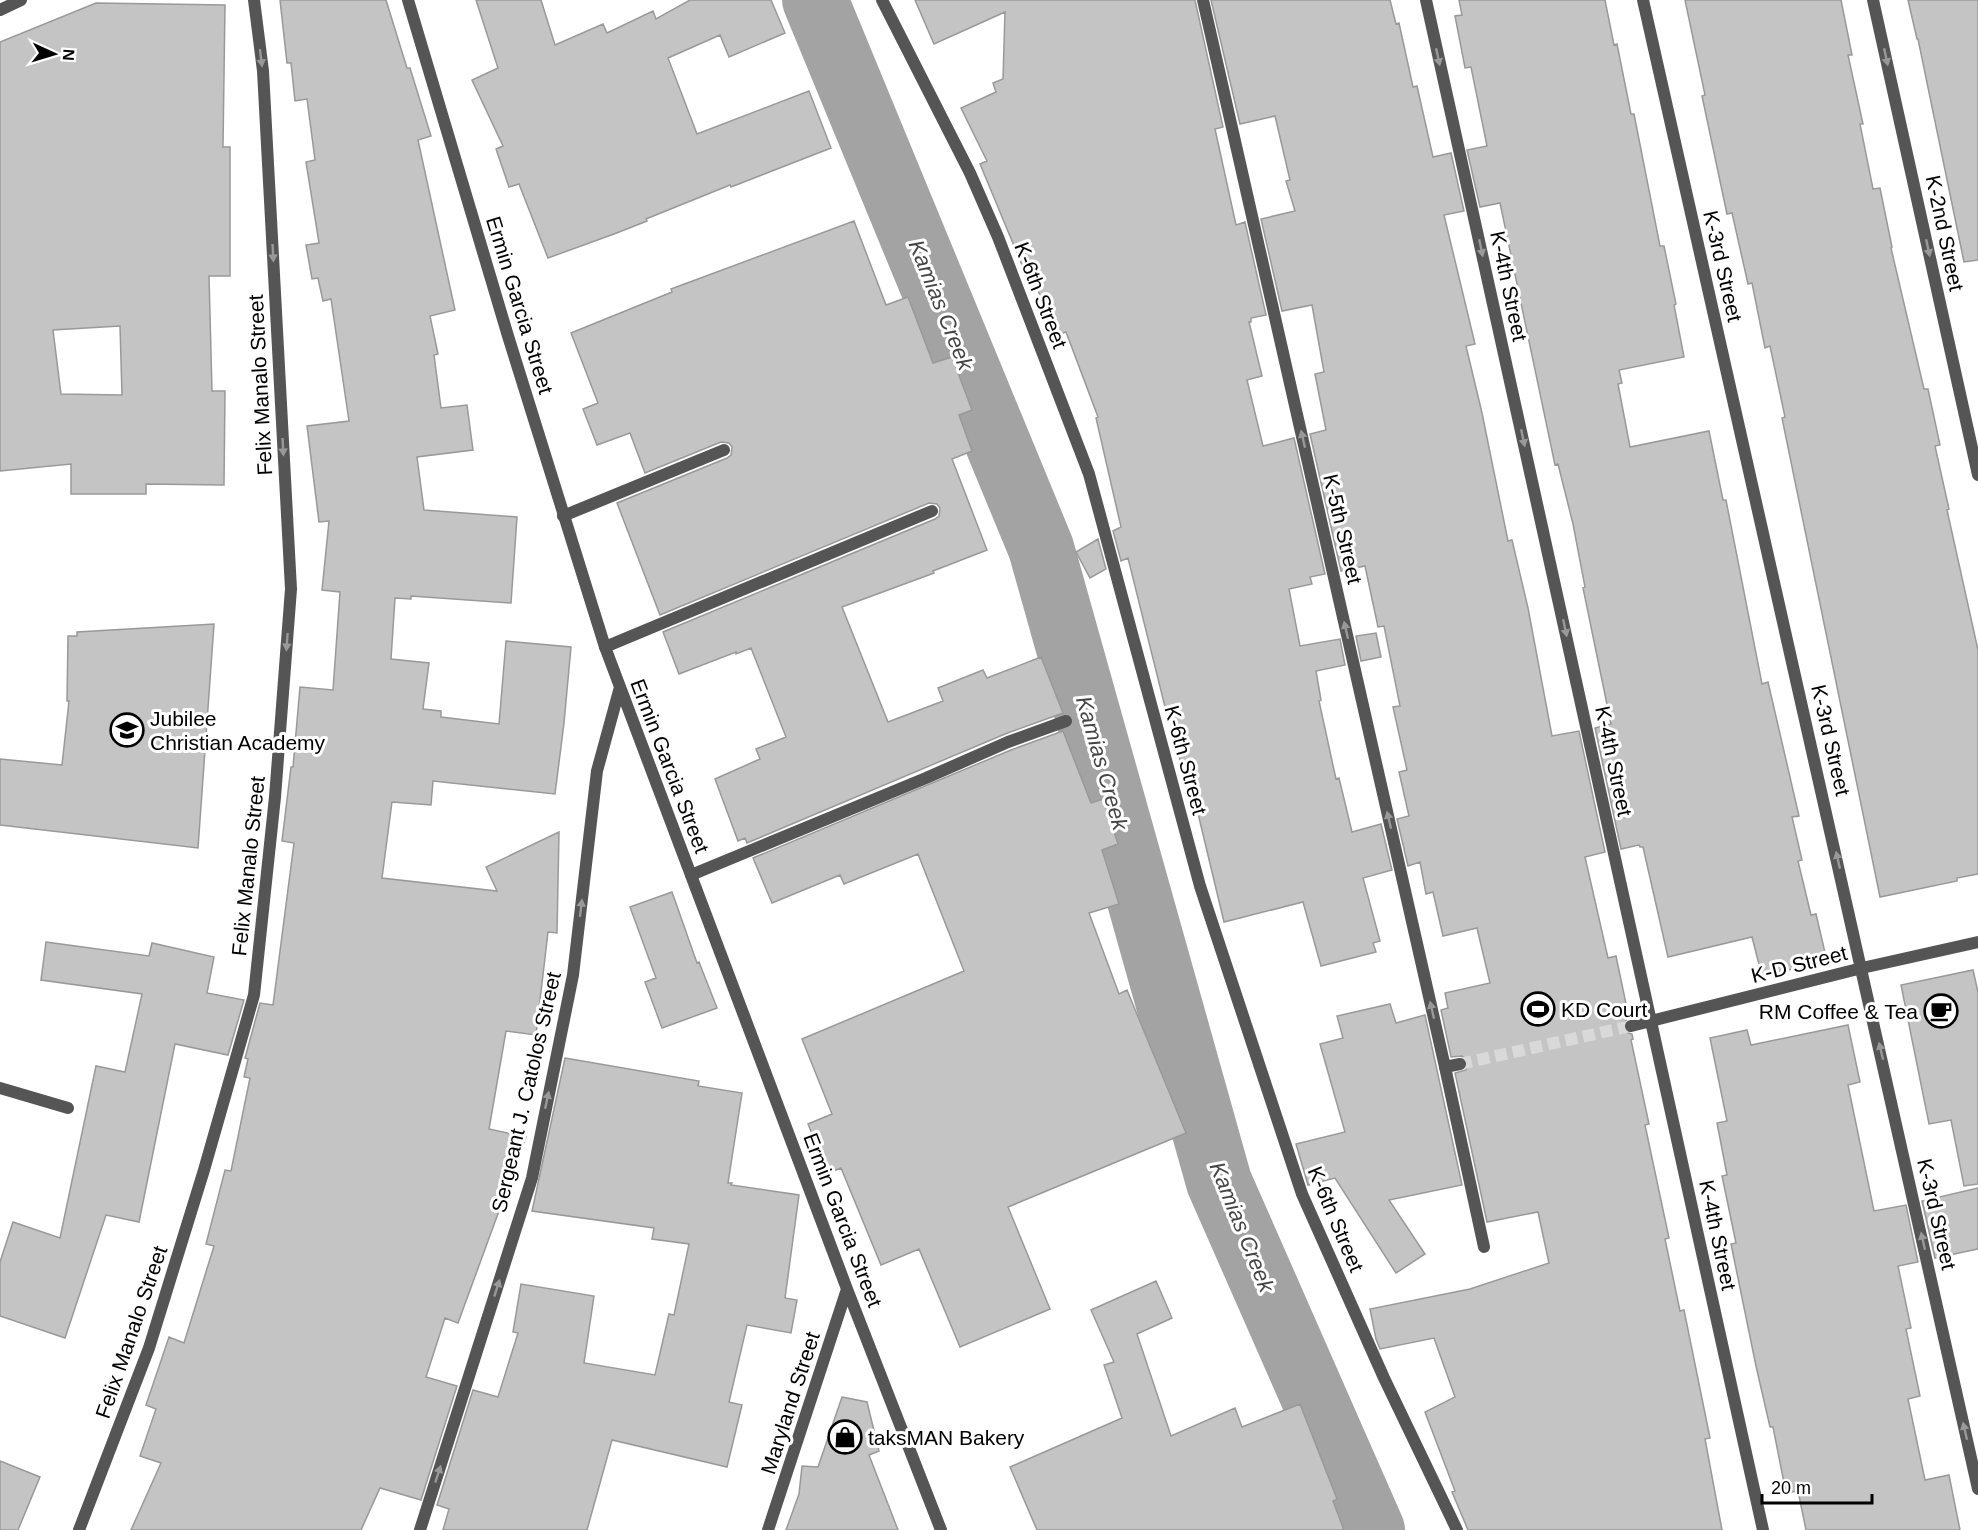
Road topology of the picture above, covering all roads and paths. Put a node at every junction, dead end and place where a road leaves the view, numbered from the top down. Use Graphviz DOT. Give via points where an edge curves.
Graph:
graph roads {
  1 [pos="21,0"];
  2 [pos="254,0"];
  3 [pos="408,0"];
  4 [pos="882,0"];
  5 [pos="1203,0"];
  6 [pos="1426,0"];
  7 [pos="1644,0"];
  8 [pos="1873,0"];
  9 [pos="0,10"];
  10 [pos="724,450"];
  11 [pos="1978,475"];
  12 [pos="932,511"];
  13 [pos="563,516"];
  14 [pos="605,647"];
  15 [pos="620,687"];
  16 [pos="1066,721"];
  17 [pos="691,875"];
  18 [pos="1978,942"];
  19 [pos="1862,968"];
  20 [pos="1652,1022"];
  21 [pos="1631,1026"];
  22 [pos="1460,1064"];
  23 [pos="1445,1067"];
  24 [pos="0,1088"];
  25 [pos="68,1108"];
  26 [pos="1484,1246"];
  27 [pos="848,1289"];
  28 [pos="1978,1489"];
  29 [pos="79,1530"];
  30 [pos="420,1530"];
  31 [pos="768,1530"];
  32 [pos="941,1530"];
  33 [pos="1457,1530"];
  34 [pos="1763,1530"];
  1 -- 9 [label="street"];
  2 -- 29 [label="street, Felix Manalo Street, one-way" via="263,71 291,589 254,995 148,1348"];
  3 -- 13 [label="street, Ermin Garcia Street"];
  4 -- 33 [label="street, K-6th Street" via="998,237 1089,474 1200,886 1302,1194"];
  23 -- 5 [label="street, K-5th Street, one-way"];
  6 -- 20 [label="street, K-4th Street, one-way"];
  19 -- 7 [label="street, K-3rd Street, one-way"];
  8 -- 11 [label="street, K-2nd Street, one-way"];
  10 -- 13 [label="street"];
  12 -- 14 [label="street"];
  13 -- 14 [label="street, Ermin Garcia Street"];
  14 -- 15 [label="street, Ermin Garcia Street"];
  15 -- 17 [label="street, Ermin Garcia Street"];
  30 -- 15 [label="street, Sergeant J. Catolos Street, one-way" via="532,1178 573,975 597,771"];
  16 -- 17 [label="street"];
  17 -- 27 [label="street, Ermin Garcia Street"];
  18 -- 19 [label="street, K-D Street"];
  19 -- 20 [label="street, K-D Street"];
  28 -- 19 [label="street, K-3rd Street, one-way"];
  20 -- 21 [label="street, K-D Street"];
  20 -- 34 [label="street, K-4th Street"];
  22 -- 23 [label="street"];
  23 -- 26 [label="street, K-5th Street"];
  24 -- 25 [label="street"];
  27 -- 31 [label="street, Maryland Street"];
  27 -- 32 [label="street, Ermin Garcia Street"];
}
